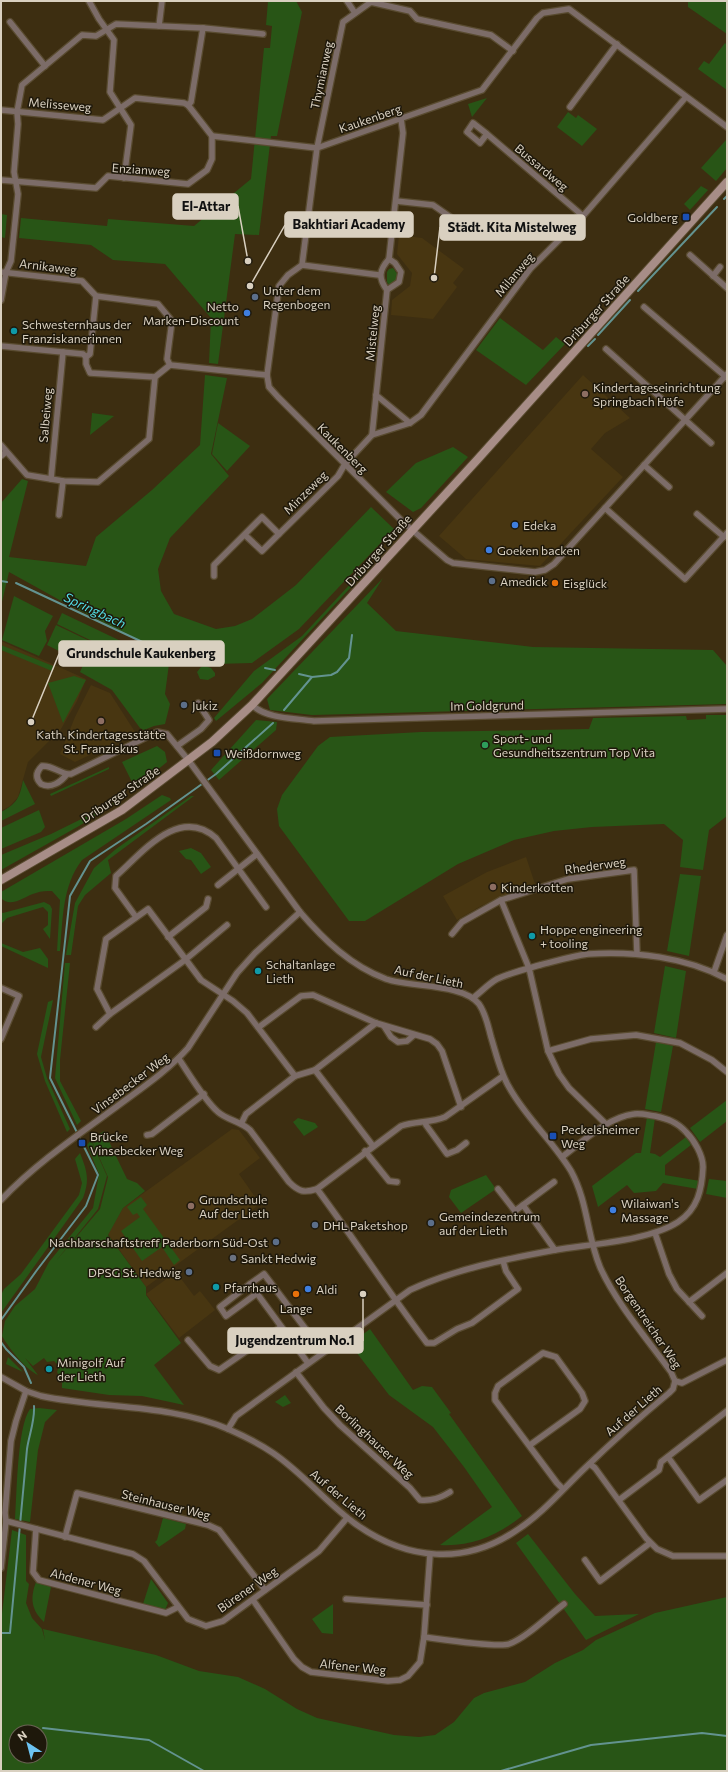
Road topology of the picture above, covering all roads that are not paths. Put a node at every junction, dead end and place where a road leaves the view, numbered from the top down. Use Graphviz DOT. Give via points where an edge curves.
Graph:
graph roads {
  1 [pos="89,1"];
  2 [pos="162,1"];
  3 [pos="348,1"];
  4 [pos="355,13"];
  5 [pos="10,22"];
  6 [pos="159,26"];
  7 [pos="203,28"];
  8 [pos="106,29"];
  9 [pos="263,34"];
  10 [pos="617,44"];
  11 [pos="513,51"];
  12 [pos="45,66"];
  13 [pos="686,97"];
  14 [pos="188,105"];
  15 [pos="570,107"];
  16 [pos="120,108"];
  17 [pos="1,110"];
  18 [pos="18,112"];
  19 [pos="401,119"];
  20 [pos="727,127"];
  21 [pos="487,134"];
  22 [pos="212,136"];
  23 [pos="317,148"];
  24 [pos="124,178"];
  25 [pos="1,180"];
  26 [pos="15,182"];
  27 [pos="727,182"];
  28 [pos="396,201"];
  29 [pos="583,216"];
  30 [pos="490,223"];
  31 [pos="690,255"];
  32 [pos="389,259"];
  33 [pos="302,265"];
  34 [pos="720,267"];
  35 [pos="3,272"];
  36 [pos="379,275"];
  37 [pos="713,276"];
  38 [pos="727,288"];
  39 [pos="387,290"];
  40 [pos="96,296"];
  41 [pos="1,300"];
  42 [pos="644,306"];
  43 [pos="1,346"];
  44 [pos="606,349"];
  45 [pos="63,352"];
  46 [pos="86,357"];
  47 [pos="170,365"];
  48 [pos="267,375"];
  49 [pos="726,376"];
  50 [pos="155,377"];
  51 [pos="376,395"];
  52 [pos="686,420"];
  53 [pos="410,423"];
  54 [pos="372,435"];
  55 [pos="711,443"];
  56 [pos="1,445"];
  57 [pos="6,452"];
  58 [pos="1,456"];
  59 [pos="345,464"];
  60 [pos="644,465"];
  61 [pos="51,479"];
  62 [pos="63,481"];
  63 [pos="669,487"];
  64 [pos="605,508"];
  65 [pos="698,514"];
  66 [pos="59,515"];
  67 [pos="413,530"];
  68 [pos="279,534"];
  69 [pos="245,535"];
  70 [pos="725,535"];
  71 [pos="214,576"];
  72 [pos="198,703"];
  73 [pos="252,704"];
  74 [pos="727,709"];
  75 [pos="177,746"];
  76 [pos="189,761"];
  77 [pos="67,774"];
  78 [pos="257,854"];
  79 [pos="238,869"];
  80 [pos="1,880"];
  81 [pos="218,885"];
  82 [pos="208,899"];
  83 [pos="501,900"];
  84 [pos="266,907"];
  85 [pos="300,912"];
  86 [pos="136,917"];
  87 [pos="227,925"];
  88 [pos="452,934"];
  89 [pos="168,937"];
  90 [pos="726,938"];
  91 [pos="637,954"];
  92 [pos="185,960"];
  93 [pos="529,968"];
  94 [pos="714,972"];
  95 [pos="727,979"];
  96 [pos="1,988"];
  97 [pos="223,994"];
  98 [pos="473,998"];
  99 [pos="110,1014"];
  100 [pos="376,1023"];
  101 [pos="384,1026"];
  102 [pos="96,1027"];
  103 [pos="259,1027"];
  104 [pos="414,1035"];
  105 [pos="1,1039"];
  106 [pos="548,1050"];
  107 [pos="179,1059"];
  108 [pos="315,1070"];
  109 [pos="727,1072"];
  110 [pos="295,1076"];
  111 [pos="503,1076"];
  112 [pos="204,1094"];
  113 [pos="461,1107"];
  114 [pos="242,1122"];
  115 [pos="425,1122"];
  116 [pos="606,1124"];
  117 [pos="148,1135"];
  118 [pos="466,1143"];
  119 [pos="373,1146"];
  120 [pos="366,1151"];
  121 [pos="562,1157"];
  122 [pos="397,1182"];
  123 [pos="554,1182"];
  124 [pos="317,1189"];
  125 [pos="498,1189"];
  126 [pos="1,1200"];
  127 [pos="523,1205"];
  128 [pos="655,1233"];
  129 [pos="593,1244"];
  130 [pos="556,1250"];
  131 [pos="503,1260"];
  132 [pos="727,1273"];
  133 [pos="250,1284"];
  134 [pos="256,1294"];
  135 [pos="395,1300"];
  136 [pos="689,1302"];
  137 [pos="702,1316"];
  138 [pos="281,1327"];
  139 [pos="188,1340"];
  140 [pos="323,1352"];
  141 [pos="727,1360"];
  142 [pos="308,1363"];
  143 [pos="296,1372"];
  144 [pos="1,1377"];
  145 [pos="675,1381"];
  146 [pos="26,1391"];
  147 [pos="727,1411"];
  148 [pos="228,1429"];
  149 [pos="530,1445"];
  150 [pos="668,1457"];
  151 [pos="590,1464"];
  152 [pos="727,1480"];
  153 [pos="563,1489"];
  154 [pos="450,1492"];
  155 [pos="619,1500"];
  156 [pos="348,1518"];
  157 [pos="6,1521"];
  158 [pos="36,1529"];
  159 [pos="65,1537"];
  160 [pos="650,1543"];
  161 [pos="430,1555"];
  162 [pos="727,1556"];
  163 [pos="586,1560"];
  164 [pos="1,1568"];
  165 [pos="265,1590"];
  166 [pos="346,1599"];
  167 [pos="253,1600"];
  168 [pos="564,1604"];
  169 [pos="427,1605"];
  170 [pos="178,1607"];
  171 [pos="424,1637"];
  1 -- 8 [label="street"];
  2 -- 6 [label="street"];
  3 -- 4 [label="street"];
  4 -- 11 [label="street, Thymianweg" via="371,2 410,11 417,19 491,35"];
  4 -- 23 [label="street, Thymianweg" via="343,22"];
  5 -- 12 [label="street"];
  6 -- 7 [label="street"];
  6 -- 8 [label="street" via="116,24"];
  7 -- 9 [label="street"];
  7 -- 14 [label="street" via="191,102"];
  8 -- 12 [label="street" via="96,36 82,35"];
  8 -- 16 [label="street" via="114,40 110,92"];
  10 -- 11 [label="street, Kaukenberg" via="569,9 544,13"];
  10 -- 13 [label="street, Kaukenberg"];
  10 -- 15 [label="street"];
  11 -- 19 [label="street, Kaukenberg" via="482,90"];
  12 -- 18 [label="street" via="22,85"];
  13 -- 20 [label="street, Kaukenberg"];
  13 -- 29 [label="street, Milanweg"];
  14 -- 16 [label="street, Melisseweg" via="135,98"];
  14 -- 22 [label="street"];
  16 -- 18 [label="street, Melisseweg" via="103,120"];
  16 -- 24 [label="street" via="131,125"];
  17 -- 18 [label="street"];
  18 -- 26 [label="street"];
  19 -- 23 [label="street, Kaukenberg"];
  19 -- 28 [label="street" via="403,133"];
  21 -- 29 [label="street, Bussardweg"];
  22 -- 23 [label="street"];
  22 -- 24 [label="street, Enzianweg" via="212,159 207,170 188,184"];
  23 -- 33 [label="street"];
  24 -- 26 [label="street, Enzianweg" via="108,176 96,188"];
  25 -- 26 [label="street, Enzianweg"];
  26 -- 35 [label="street" via="18,194 11,261"];
  27 -- 67 [label="main road, Driburger Straße"];
  28 -- 30 [label="street" via="433,205 469,230"];
  28 -- 32 [label="street"];
  29 -- 53 [label="street, Milanweg" via="530,269 421,415"];
  31 -- 37 [label="street"];
  32 -- 36 [label="street"];
  32 -- 39 [label="street" via="401,272 399,282"];
  33 -- 36 [label="street"];
  33 -- 48 [label="street" via="288,275 279,286"];
  34 -- 37 [label="street"];
  35 -- 40 [label="street, Arnikaweg" via="82,282"];
  35 -- 41 [label="street, Arnikaweg"];
  36 -- 39 [label="street, Mistelweg"];
  37 -- 38 [label="street"];
  39 -- 51 [label="street, Mistelweg"];
  40 -- 46 [label="street" via="90,354"];
  40 -- 47 [label="street" via="158,304 172,321 167,359"];
  42 -- 49 [label="street"];
  43 -- 45 [label="street"];
  44 -- 52 [label="street"];
  45 -- 46 [label="street" via="83,354"];
  45 -- 61 [label="street, Salbeiweg"];
  46 -- 50 [label="street" via="90,373"];
  47 -- 48 [label="street"];
  47 -- 50 [label="street"];
  48 -- 59 [label="street, Kaukenberg" via="269,387"];
  49 -- 52 [label="street, Kaukenberg"];
  50 -- 62 [label="street" via="148,442 98,482"];
  51 -- 53 [label="street"];
  51 -- 54 [label="street, Mistelweg"];
  52 -- 55 [label="street"];
  52 -- 60 [label="street, Kaukenberg"];
  53 -- 54 [label="street, Milanweg"];
  54 -- 59 [label="street"];
  56 -- 57 [label="street"];
  57 -- 58 [label="street"];
  57 -- 61 [label="street" via="27,475"];
  59 -- 67 [label="street, Kaukenberg"];
  59 -- 68 [label="street, Minzeweg" via="338,476"];
  60 -- 63 [label="street"];
  60 -- 64 [label="street, Kaukenberg"];
  61 -- 62 [label="street"];
  62 -- 66 [label="street"];
  64 -- 67 [label="street, Kaukenberg" via="554,564 545,570 535,572 451,563"];
  64 -- 70 [label="street" via="685,579"];
  65 -- 70 [label="street"];
  67 -- 73 [label="main road, Driburger Straße"];
  68 -- 69 [label="street, Minzeweg" via="262,551"];
  68 -- 69 [label="street" via="262,517"];
  69 -- 71 [label="street" via="214,566"];
  72 -- 75 [label="street" via="208,720 201,729"];
  73 -- 74 [label="street, Im Goldgrund" via="270,715 314,721"];
  73 -- 76 [label="main road, Driburger Straße"];
  75 -- 76 [label="street"];
  75 -- 77 [label="street" via="167,734 157,732"];
  76 -- 78 [label="street, Auf der Lieth"];
  76 -- 80 [label="main road, Driburger Straße" via="122,810"];
  77 -- 77 [label="street" via="42,766 37,778 41,784 48,786 61,781"];
  78 -- 79 [label="street"];
  78 -- 85 [label="street, Auf der Lieth"];
  79 -- 81 [label="street"];
  79 -- 84 [label="street"];
  79 -- 86 [label="street" via="209,832 184,826 173,829 160,837 116,876 115,888"];
  82 -- 89 [label="street" via="206,907"];
  83 -- 88 [label="street, Rhederweg" via="462,922"];
  83 -- 91 [label="street, Rhederweg" via="568,879 634,870"];
  83 -- 93 [label="street"];
  85 -- 97 [label="street, Vinsebecker Weg" via="255,953"];
  85 -- 98 [label="street, Auf der Lieth" via="335,949 365,969 402,984 454,990"];
  86 -- 89 [label="street" via="148,909"];
  86 -- 99 [label="street" via="106,939 97,989"];
  87 -- 92 [label="street"];
  89 -- 92 [label="street"];
  90 -- 94 [label="street"];
  91 -- 93 [label="street, Auf der Lieth" via="588,954"];
  91 -- 94 [label="street, Auf der Lieth" via="676,960"];
  92 -- 97 [label="street" via="201,980"];
  92 -- 99 [label="street"];
  93 -- 98 [label="street, Auf der Lieth" via="497,979"];
  93 -- 106 [label="street"];
  94 -- 95 [label="street, Auf der Lieth"];
  96 -- 105 [label="street" via="19,996"];
  97 -- 103 [label="street" via="247,1013"];
  97 -- 107 [label="street, Vinsebecker Weg"];
  98 -- 111 [label="street, Borgentreicher Weg" via="484,1012"];
  99 -- 102 [label="street"];
  100 -- 101 [label="street"];
  100 -- 103 [label="street" via="313,995 307,995 301,996"];
  100 -- 108 [label="street"];
  101 -- 104 [label="street"];
  101 -- 104 [label="street" via="390,1037 398,1042 407,1041"];
  103 -- 110 [label="street"];
  104 -- 113 [label="street" via="430,1039 442,1051"];
  106 -- 109 [label="street" via="591,1039 636,1035 680,1043 712,1060"];
  106 -- 116 [label="street" via="569,1088"];
  107 -- 112 [label="street"];
  107 -- 126 [label="street, Vinsebecker Weg" via="74,1138"];
  108 -- 110 [label="street"];
  108 -- 119 [label="street"];
  110 -- 114 [label="street" via="246,1114"];
  111 -- 113 [label="street"];
  111 -- 121 [label="street, Borgentreicher Weg" via="523,1110"];
  112 -- 114 [label="street" via="218,1112 233,1121"];
  112 -- 117 [label="street"];
  113 -- 115 [label="street" via="445,1118"];
  114 -- 124 [label="street" via="296,1190 303,1192"];
  115 -- 118 [label="street" via="447,1154"];
  115 -- 119 [label="street" via="401,1126"];
  116 -- 121 [label="street"];
  116 -- 128 [label="street" via="634,1114 669,1119 682,1127 698,1150 703,1163 699,1198 679,1222"];
  119 -- 120 [label="street"];
  120 -- 122 [label="street" via="389,1181"];
  120 -- 124 [label="street"];
  121 -- 129 [label="street, Borgentreicher Weg" via="584,1201"];
  123 -- 127 [label="street"];
  124 -- 135 [label="street"];
  125 -- 127 [label="street" via="514,1211"];
  127 -- 130 [label="street"];
  128 -- 129 [label="street"];
  128 -- 136 [label="street" via="669,1274 677,1289"];
  129 -- 130 [label="street"];
  129 -- 145 [label="street, Borgentreicher Weg" via="600,1266 616,1296"];
  130 -- 131 [label="street"];
  131 -- 135 [label="street" via="433,1279"];
  131 -- 135 [label="street" via="506,1271 518,1289 472,1323 434,1343 427,1343"];
  132 -- 136 [label="street"];
  133 -- 134 [label="street"];
  133 -- 134 [label="street" via="220,1307 226,1316"];
  133 -- 140 [label="street" via="264,1274"];
  134 -- 138 [label="street"];
  135 -- 140 [label="street"];
  136 -- 137 [label="street"];
  138 -- 139 [label="street" via="219,1370 210,1366"];
  138 -- 142 [label="street"];
  140 -- 142 [label="street"];
  141 -- 145 [label="street, Auf der Lieth" via="682,1383"];
  142 -- 143 [label="street"];
  143 -- 148 [label="street" via="236,1416"];
  143 -- 154 [label="street, Borlinghauser Weg" via="340,1425 420,1500 440,1498"];
  144 -- 146 [label="street, Auf der Lieth"];
  145 -- 151 [label="street, Auf der Lieth" via="670,1393 632,1424"];
  146 -- 148 [label="street, Auf der Lieth" via="54,1399 173,1413"];
  146 -- 157 [label="street" via="11,1442"];
  147 -- 150 [label="street"];
  148 -- 156 [label="street, Auf der Lieth" via="273,1453"];
  149 -- 149 [label="street" via="495,1400 494,1393 498,1386 544,1354 550,1354 556,1357 585,1400 580,1409"];
  149 -- 153 [label="street"];
  150 -- 152 [label="street" via="699,1500"];
  150 -- 155 [label="street" via="661,1462 659,1470"];
  151 -- 153 [label="street, Auf der Lieth"];
  151 -- 155 [label="street"];
  153 -- 161 [label="street, Auf der Lieth" via="518,1530 496,1543 458,1553"];
  155 -- 160 [label="street"];
  156 -- 161 [label="street, Auf der Lieth" via="390,1544"];
  156 -- 165 [label="street, Bürener Weg" via="319,1551"];
  157 -- 158 [label="street, Bürener Weg"];
  157 -- 164 [label="street"];
  158 -- 159 [label="street, Bürener Weg"];
  158 -- 170 [label="street, Ahdener Weg" via="33,1572 39,1580 166,1613"];
  159 -- 165 [label="street, Steinhauser Weg" via="77,1493 208,1525 219,1530"];
  159 -- 170 [label="street, Bürener Weg" via="133,1554 144,1561"];
  160 -- 162 [label="street" via="673,1556"];
  160 -- 163 [label="street" via="600,1580"];
  161 -- 169 [label="street, Alfener Weg"];
  165 -- 167 [label="street, Bürener Weg"];
  166 -- 169 [label="street"];
  167 -- 170 [label="street, Bürener Weg" via="223,1621 206,1626 188,1619"];
  167 -- 171 [label="street, Alfener Weg" via="294,1659 311,1672 388,1681 400,1680 408,1676 420,1662"];
  168 -- 171 [label="street" via="529,1632 508,1644"];
  169 -- 171 [label="street, Alfener Weg"];
}
